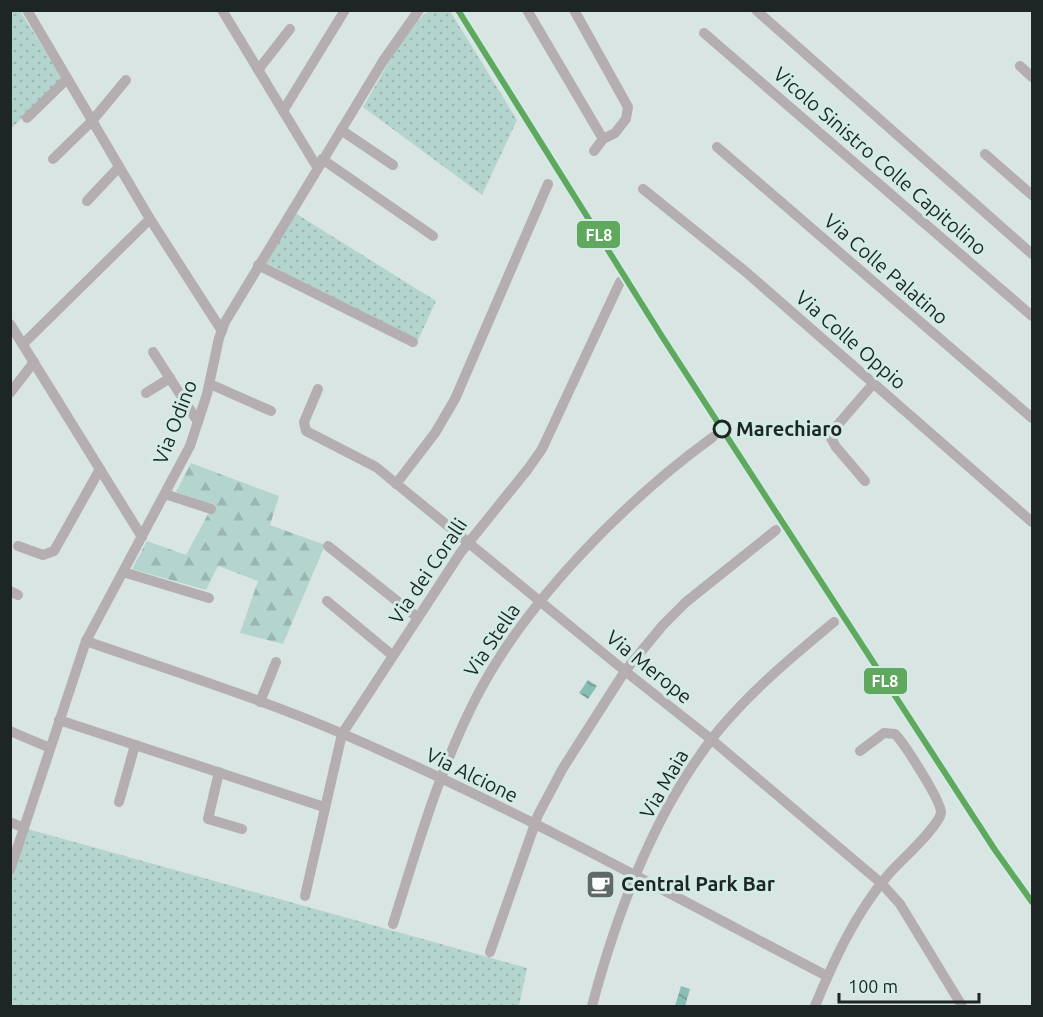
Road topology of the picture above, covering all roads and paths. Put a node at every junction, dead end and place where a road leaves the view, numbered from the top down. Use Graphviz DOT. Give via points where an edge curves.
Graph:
graph roads {
  1 [pos="27,10"];
  2 [pos="222,10"];
  3 [pos="345,10"];
  4 [pos="419,10"];
  5 [pos="574,10"];
  6 [pos="756,10"];
  7 [pos="530,12"];
  8 [pos="290,29"];
  9 [pos="704,33"];
  10 [pos="1020,66"];
  11 [pos="258,70"];
  12 [pos="1032,77"];
  13 [pos="67,79"];
  14 [pos="126,80"];
  15 [pos="283,111"];
  16 [pos="27,118"];
  17 [pos="92,122"];
  18 [pos="341,130"];
  19 [pos="603,139"];
  20 [pos="717,147"];
  21 [pos="594,151"];
  22 [pos="985,154"];
  23 [pos="53,159"];
  24 [pos="320,163"];
  25 [pos="393,165"];
  26 [pos="119,167"];
  27 [pos="548,184"];
  28 [pos="644,189"];
  29 [pos="1032,195"];
  30 [pos="87,201"];
  31 [pos="150,219"];
  32 [pos="433,236"];
  33 [pos="1032,254"];
  34 [pos="258,265"];
  35 [pos="620,282"];
  36 [pos="1032,316"];
  37 [pos="10,324"];
  38 [pos="222,331"];
  39 [pos="413,342"];
  40 [pos="23,344"];
  41 [pos="153,352"];
  42 [pos="34,362"];
  43 [pos="170,378"];
  44 [pos="210,384"];
  45 [pos="873,384"];
  46 [pos="318,388"];
  47 [pos="10,393"];
  48 [pos="146,393"];
  49 [pos="271,411"];
  50 [pos="1032,418"];
  51 [pos="198,422"];
  52 [pos="713,437"];
  53 [pos="100,469"];
  54 [pos="865,481"];
  55 [pos="396,484"];
  56 [pos="165,494"];
  57 [pos="211,509"];
  58 [pos="1032,522"];
  59 [pos="776,530"];
  60 [pos="142,537"];
  61 [pos="468,543"];
  62 [pos="18,546"];
  63 [pos="328,546"];
  64 [pos="123,572"];
  65 [pos="209,597"];
  66 [pos="327,601"];
  67 [pos="540,602"];
  68 [pos="417,617"];
  69 [pos="834,622"];
  70 [pos="86,641"];
  71 [pos="392,655"];
  72 [pos="276,662"];
  73 [pos="625,671"];
  74 [pos="260,702"];
  75 [pos="59,720"];
  76 [pos="10,731"];
  77 [pos="342,734"];
  78 [pos="712,740"];
  79 [pos="135,745"];
  80 [pos="50,748"];
  81 [pos="860,751"];
  82 [pos="219,772"];
  83 [pos="440,779"];
  84 [pos="119,802"];
  85 [pos="324,807"];
  86 [pos="10,822"];
  87 [pos="534,825"];
  88 [pos="24,828"];
  89 [pos="242,829"];
  90 [pos="10,870"];
  91 [pos="636,876"];
  92 [pos="881,883"];
  93 [pos="305,896"];
  94 [pos="393,924"];
  95 [pos="489,952"];
  96 [pos="827,976"];
  97 [pos="592,1006"];
  98 [pos="815,1006"];
  99 [pos="962,1006"];
  1 -- 13 [label="street"];
  2 -- 11 [label="street"];
  3 -- 15 [label="street"];
  4 -- 18 [label="street, Via Odino" via="386,55"];
  5 -- 19 [label="street" via="628,107 626,119 615,133"];
  6 -- 33 [label="street"];
  7 -- 19 [label="street"];
  8 -- 11 [label="street"];
  9 -- 36 [label="street, Vicolo Sinistro Colle Capitolino"];
  10 -- 12 [label="street"];
  11 -- 15 [label="street"];
  13 -- 16 [label="street"];
  13 -- 17 [label="street"];
  14 -- 17 [label="street"];
  15 -- 24 [label="street"];
  17 -- 23 [label="street"];
  17 -- 26 [label="street"];
  18 -- 24 [label="street, Via Odino"];
  18 -- 25 [label="street"];
  19 -- 21 [label="street"];
  20 -- 50 [label="street, Via Colle Palatino"];
  22 -- 29 [label="street"];
  24 -- 32 [label="street"];
  24 -- 34 [label="street, Via Odino"];
  26 -- 30 [label="street"];
  26 -- 31 [label="street"];
  27 -- 55 [label="street" via="453,404"];
  28 -- 45 [label="street, Via Colle Oppio"];
  31 -- 38 [label="street"];
  31 -- 40 [label="street"];
  34 -- 38 [label="street, Via Odino"];
  34 -- 39 [label="street"];
  35 -- 61 [label="street, Via dei Coralli" via="542,449"];
  37 -- 40 [label="street"];
  38 -- 44 [label="street, Via Odino"];
  40 -- 42 [label="street"];
  41 -- 43 [label="street"];
  42 -- 47 [label="street"];
  42 -- 53 [label="street"];
  43 -- 48 [label="street"];
  43 -- 51 [label="street"];
  44 -- 49 [label="street"];
  44 -- 51 [label="street, Via Odino"];
  45 -- 54 [label="street" via="831,438"];
  45 -- 58 [label="street, Via Colle Oppio"];
  46 -- 55 [label="street, Via Merope" via="304,422 306,431 364,459"];
  51 -- 56 [label="street, Via Odino"];
  52 -- 67 [label="street, Via Stella" via="628,507"];
  53 -- 60 [label="street"];
  53 -- 62 [label="street" via="53,552 43,555"];
  55 -- 61 [label="street, Via Merope"];
  56 -- 57 [label="street"];
  56 -- 60 [label="street, Via Odino"];
  59 -- 73 [label="street" via="686,602"];
  60 -- 64 [label="street, Via Odino"];
  61 -- 67 [label="street, Via Merope"];
  61 -- 68 [label="street, Via dei Coralli"];
  63 -- 68 [label="street"];
  64 -- 65 [label="street"];
  64 -- 70 [label="street, Via Odino"];
  66 -- 71 [label="street"];
  67 -- 73 [label="street, Via Merope"];
  67 -- 83 [label="street, Via Stella" via="477,695"];
  68 -- 71 [label="street, Via dei Coralli"];
  69 -- 78 [label="street, Via Maia" via="776,671"];
  70 -- 74 [label="street, Via Alcione"];
  70 -- 75 [label="street, Via Odino"];
  71 -- 77 [label="street, Via dei Coralli"];
  72 -- 74 [label="street"];
  73 -- 78 [label="street, Via Merope"];
  73 -- 87 [label="street" via="563,768"];
  74 -- 77 [label="street, Via Alcione"];
  75 -- 79 [label="street"];
  75 -- 80 [label="street, Via Odino"];
  76 -- 80 [label="street"];
  77 -- 83 [label="street, Via Alcione"];
  77 -- 85 [label="street, Via dei Coralli"];
  78 -- 91 [label="street, Via Maia" via="673,800"];
  78 -- 92 [label="street, Via Merope"];
  79 -- 82 [label="street"];
  79 -- 84 [label="street"];
  80 -- 88 [label="street, Via Odino"];
  81 -- 92 [label="street" via="884,733 895,734 938,800 940,813 933,827"];
  82 -- 85 [label="street"];
  82 -- 89 [label="street" via="208,819"];
  83 -- 87 [label="street, Via Alcione"];
  83 -- 94 [label="street, Via Stella"];
  85 -- 93 [label="street, Via dei Coralli"];
  86 -- 88 [label="street"];
  87 -- 91 [label="street, Via Alcione"];
  87 -- 95 [label="street"];
  88 -- 90 [label="street, Via Odino"];
  91 -- 96 [label="street, Via Alcione"];
  91 -- 97 [label="street, Via Maia"];
  92 -- 96 [label="street" via="852,925"];
  92 -- 99 [label="street, Via Merope" via="900,904"];
  96 -- 98 [label="street"];
}
